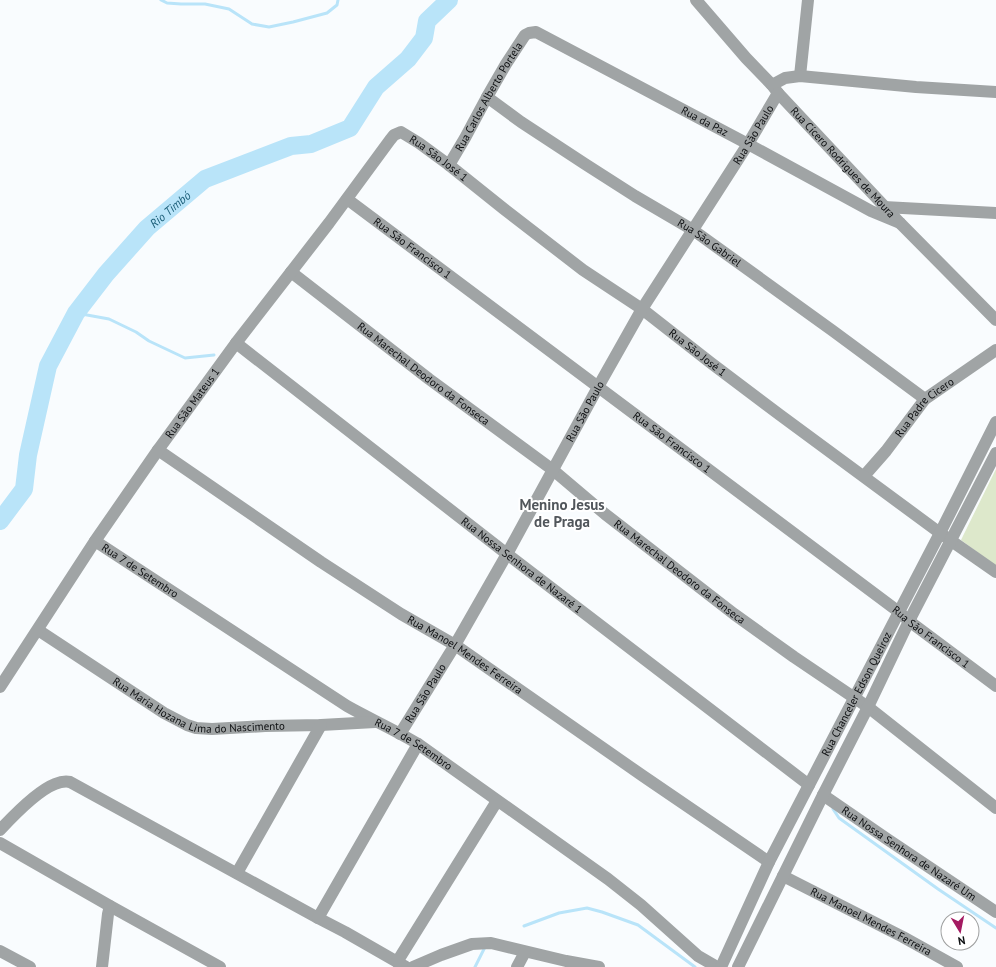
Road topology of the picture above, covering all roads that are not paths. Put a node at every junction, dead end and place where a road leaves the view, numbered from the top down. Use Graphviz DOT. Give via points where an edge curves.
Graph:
graph roads {
  1 [pos="696,0"];
  2 [pos="808,0"];
  3 [pos="532,32"];
  4 [pos="800,76"];
  5 [pos="775,89"];
  6 [pos="996,92"];
  7 [pos="487,97"];
  8 [pos="401,132"];
  9 [pos="748,144"];
  10 [pos="449,165"];
  11 [pos="347,199"];
  12 [pos="884,206"];
  13 [pos="996,212"];
  14 [pos="900,223"];
  15 [pos="693,230"];
  16 [pos="291,272"];
  17 [pos="642,309"];
  18 [pos="996,320"];
  19 [pos="236,344"];
  20 [pos="996,350"];
  21 [pos="598,387"];
  22 [pos="925,399"];
  23 [pos="996,422"];
  24 [pos="158,450"];
  25 [pos="996,453"];
  26 [pos="553,470"];
  27 [pos="864,476"];
  28 [pos="940,533"];
  29 [pos="95,541"];
  30 [pos="951,541"];
  31 [pos="507,554"];
  32 [pos="996,572"];
  33 [pos="899,612"];
  34 [pos="909,621"];
  35 [pos="38,630"];
  36 [pos="455,645"];
  37 [pos="996,686"];
  38 [pos="0,687"];
  39 [pos="854,697"];
  40 [pos="868,707"];
  41 [pos="375,722"];
  42 [pos="321,725"];
  43 [pos="400,734"];
  44 [pos="418,744"];
  45 [pos="809,786"];
  46 [pos="823,795"];
  47 [pos="497,801"];
  48 [pos="996,808"];
  49 [pos="0,830"];
  50 [pos="0,843"];
  51 [pos="769,862"];
  52 [pos="237,873"];
  53 [pos="783,876"];
  54 [pos="110,906"];
  55 [pos="996,912"];
  56 [pos="318,918"];
  57 [pos="0,951"];
  58 [pos="525,952"];
  59 [pos="401,965"];
  60 [pos="30,967"];
  61 [pos="102,967"];
  62 [pos="220,967"];
  63 [pos="414,967"];
  64 [pos="517,967"];
  65 [pos="599,967"];
  66 [pos="717,967"];
  67 [pos="722,967"];
  68 [pos="738,967"];
  69 [pos="957,967"];
  1 -- 5 [label="street, Rua Cícero Rodrigues de Moura"];
  2 -- 4 [label="street"];
  3 -- 7 [label="street, Rua Carlos Alberto Portela" via="522,39"];
  3 -- 9 [label="street, Rua da Paz"];
  4 -- 5 [label="street" via="785,78"];
  4 -- 6 [label="street"];
  5 -- 9 [label="street, Rua São Paulo"];
  5 -- 12 [label="street, Rua Cícero Rodrigues de Moura"];
  7 -- 10 [label="street, Rua Carlos Alberto Portela"];
  7 -- 15 [label="street, Rua São Gabriel" via="573,156"];
  8 -- 10 [label="street, Rua São José 1"];
  8 -- 11 [label="street, Rua São Mateus 1" via="394,135"];
  9 -- 14 [label="street, Rua da Paz" via="871,211"];
  9 -- 15 [label="street, Rua São Paulo"];
  10 -- 17 [label="street, Rua São José 1" via="583,270"];
  11 -- 16 [label="street, Rua São Mateus 1"];
  11 -- 21 [label="street, Rua São Francisco 1"];
  12 -- 13 [label="street"];
  12 -- 14 [label="street, Rua Cícero Rodrigues de Moura"];
  14 -- 18 [label="street, Rua Cícero Rodrigues de Moura"];
  15 -- 17 [label="street, Rua São Paulo"];
  15 -- 22 [label="street, Rua São Gabriel"];
  16 -- 19 [label="street, Rua São Mateus 1"];
  16 -- 26 [label="street, Rua Marechal Deodoro da Fonseca"];
  17 -- 21 [label="street, Rua São Paulo"];
  17 -- 27 [label="street, Rua São José 1"];
  19 -- 24 [label="street, Rua São Mateus 1"];
  19 -- 31 [label="street, Rua Nossa Senhora de Nazaré 1"];
  20 -- 22 [label="street, Rua Padre Cicero"];
  21 -- 26 [label="street, Rua São Paulo"];
  21 -- 33 [label="street, Rua São Francisco 1"];
  22 -- 27 [label="street, Rua Padre Cicero"];
  23 -- 28 [label="street, Rua Chanceler Edson Queiroz"];
  24 -- 29 [label="street, Rua São Mateus 1"];
  24 -- 36 [label="street, Rua Manoel Mendes Ferreira" via="321,562 401,614"];
  25 -- 30 [label="street, Rua Chanceler Edson Queiroz"];
  26 -- 31 [label="street, Rua São Paulo"];
  26 -- 39 [label="street, Rua Marechal Deodoro da Fonseca" via="605,514 734,614"];
  27 -- 28 [label="street, Rua São José 1"];
  28 -- 30 [label="street, Rua São José 1"];
  28 -- 33 [label="street, Rua Chanceler Edson Queiroz"];
  29 -- 35 [label="street, Rua São Mateus 1"];
  29 -- 41 [label="street, Rua 7 de Setembro" via="346,706"];
  30 -- 32 [label="street, Rua São José 1"];
  30 -- 34 [label="street, Rua Chanceler Edson Queiroz"];
  31 -- 36 [label="street, Rua São Paulo"];
  31 -- 45 [label="street, Rua Nossa Senhora de Nazaré 1"];
  33 -- 34 [label="street, Rua São Francisco 1"];
  33 -- 39 [label="street, Rua Chanceler Edson Queiroz"];
  34 -- 37 [label="street, Rua São Francisco 1"];
  34 -- 40 [label="street, Rua Chanceler Edson Queiroz"];
  35 -- 38 [label="street, Rua São Mateus 1"];
  35 -- 42 [label="street, Rua Maria Hozana Lima do Nascimento" via="164,713 196,728"];
  36 -- 43 [label="street, Rua São Paulo"];
  36 -- 51 [label="street, Rua Manoel Mendes Ferreira"];
  39 -- 40 [label="street, Rua Marechal Deodoro da Fonseca"];
  39 -- 45 [label="street, Rua Chanceler Edson Queiroz"];
  40 -- 46 [label="street, Rua Chanceler Edson Queiroz"];
  40 -- 48 [label="street, Rua Marechal Deodoro da Fonseca"];
  41 -- 42 [label="street, Rua Maria Hozana Lima do Nascimento"];
  41 -- 43 [label="street, Rua 7 de Setembro"];
  42 -- 52 [label="street"];
  43 -- 44 [label="street, Rua 7 de Setembro"];
  44 -- 47 [label="street, Rua 7 de Setembro"];
  44 -- 56 [label="street"];
  45 -- 51 [label="street, Rua Chanceler Edson Queiroz"];
  46 -- 53 [label="street, Rua Chanceler Edson Queiroz"];
  46 -- 55 [label="street, Rua Nossa Senhora de Nazaré Um"];
  47 -- 59 [label="street"];
  47 -- 66 [label="street, Rua 7 de Setembro" via="608,879 698,956"];
  49 -- 52 [label="street" via="38,794 50,786 65,781"];
  50 -- 54 [label="street"];
  51 -- 67 [label="street, Rua Chanceler Edson Queiroz"];
  52 -- 56 [label="street"];
  53 -- 68 [label="street, Rua Chanceler Edson Queiroz"];
  53 -- 69 [label="street, Rua Manoel Mendes Ferreira"];
  54 -- 61 [label="street"];
  54 -- 62 [label="street"];
  56 -- 59 [label="street"];
  57 -- 60 [label="street"];
  58 -- 63 [label="street" via="491,943 472,944"];
  58 -- 64 [label="street"];
  58 -- 65 [label="street"];
}
